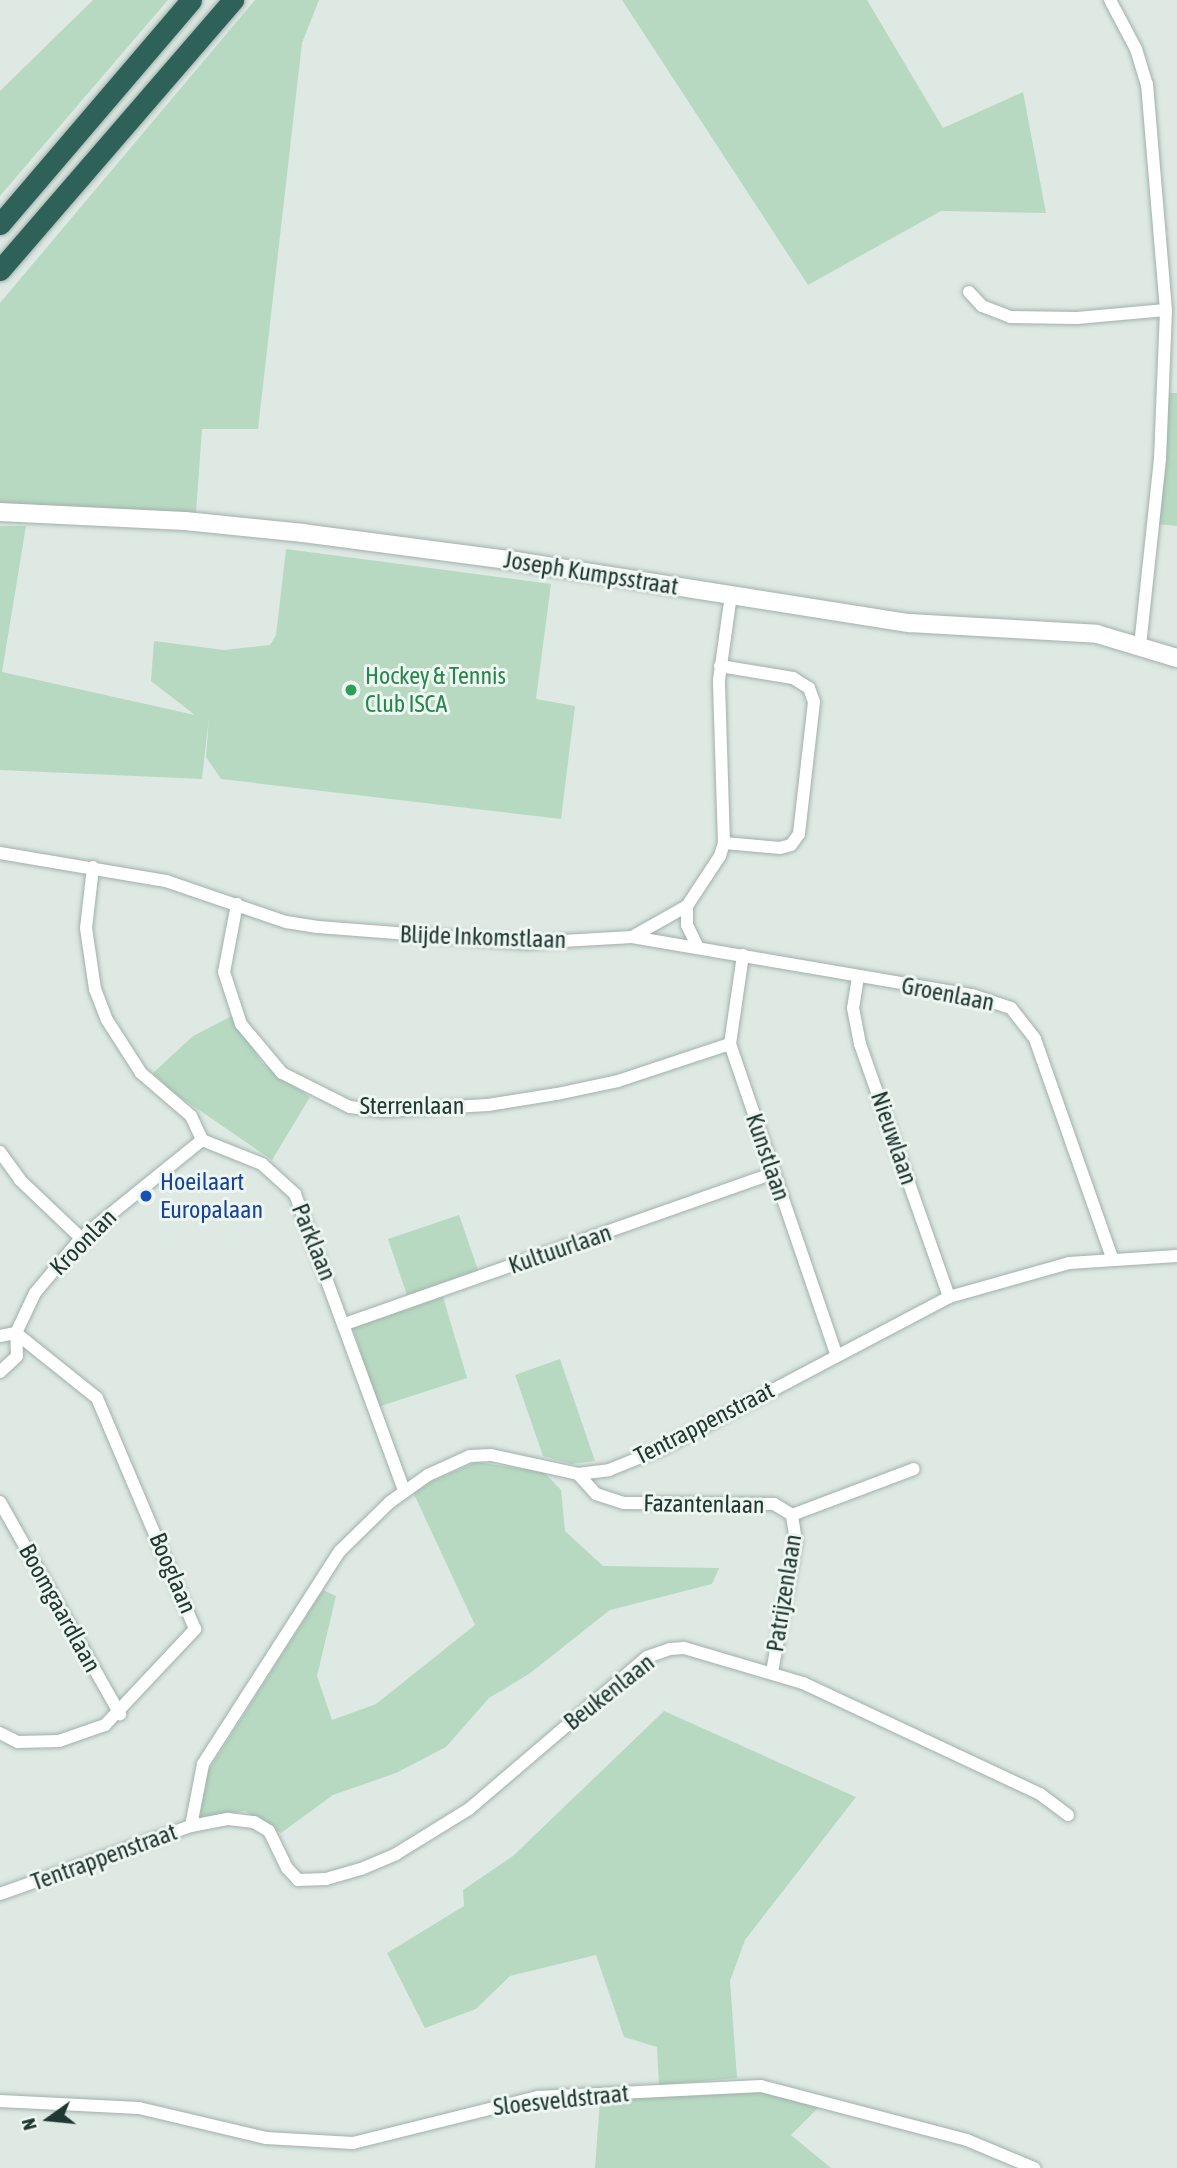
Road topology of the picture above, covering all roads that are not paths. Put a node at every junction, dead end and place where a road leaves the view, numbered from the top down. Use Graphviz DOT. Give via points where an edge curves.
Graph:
graph roads {
  1 [pos="191,0"];
  2 [pos="233,0"];
  3 [pos="1110,0"];
  4 [pos="0,224"];
  5 [pos="0,271"];
  6 [pos="969,292"];
  7 [pos="1166,310"];
  8 [pos="0,512"];
  9 [pos="731,595"];
  10 [pos="1140,646"];
  11 [pos="1177,658"];
  12 [pos="720,666"];
  13 [pos="724,843"];
  14 [pos="0,853"];
  15 [pos="93,867"];
  16 [pos="237,904"];
  17 [pos="687,906"];
  18 [pos="632,937"];
  19 [pos="698,948"];
  20 [pos="743,955"];
  21 [pos="858,977"];
  22 [pos="730,1044"];
  23 [pos="202,1140"];
  24 [pos="0,1152"];
  25 [pos="774,1173"];
  26 [pos="81,1238"];
  27 [pos="1177,1256"];
  28 [pos="1113,1260"];
  29 [pos="950,1297"];
  30 [pos="345,1324"];
  31 [pos="16,1333"];
  32 [pos="0,1336"];
  33 [pos="836,1354"];
  34 [pos="0,1372"];
  35 [pos="914,1469"];
  36 [pos="578,1474"];
  37 [pos="404,1490"];
  38 [pos="0,1502"];
  39 [pos="792,1515"];
  40 [pos="772,1672"];
  41 [pos="120,1714"];
  42 [pos="2,1736"];
  43 [pos="1068,1815"];
  44 [pos="191,1826"];
  45 [pos="0,1894"];
  46 [pos="0,2101"];
  47 [pos="1034,2168"];
  1 -- 4 [label="highway"];
  2 -- 5 [label="highway"];
  3 -- 7 [label="street" via="1136,49 1147,84"];
  6 -- 7 [label="street" via="982,306 1010,317 1077,318"];
  7 -- 10 [label="street" via="1160,459"];
  8 -- 9 [label="street, Joseph Kumpsstraat" via="231,525 516,561"];
  9 -- 10 [label="street, Joseph Kumpsstraat" via="951,628 1097,634"];
  9 -- 12 [label="street"];
  10 -- 11 [label="street, Joseph Kumpsstraat"];
  12 -- 13 [label="street"];
  12 -- 13 [label="street" via="793,678 809,688 814,702 799,834 791,845 780,848"];
  13 -- 17 [label="street"];
  14 -- 15 [label="street, Blijde Inkomstlaan"];
  15 -- 16 [label="street, Blijde Inkomstlaan" via="203,890"];
  15 -- 23 [label="street" via="86,928 95,989 107,1020 141,1073 191,1116"];
  16 -- 18 [label="street, Blijde Inkomstlaan" via="318,927 528,943"];
  16 -- 22 [label="street, Sterrenlaan" via="224,972 242,1024 282,1073 350,1107 382,1111 488,1105 557,1094 618,1081"];
  17 -- 18 [label="street, Blijde Inkomstlaan"];
  17 -- 19 [label="street" via="687,925"];
  18 -- 19 [label="street, Groenlaan"];
  19 -- 20 [label="street, Groenlaan"];
  20 -- 21 [label="street, Groenlaan"];
  20 -- 22 [label="street, Kunstlaan"];
  21 -- 28 [label="street, Groenlaan" via="994,1000 1025,1021"];
  21 -- 29 [label="street, Nieuwlaan" via="853,1008 860,1044"];
  22 -- 25 [label="street, Kunstlaan"];
  23 -- 26 [label="street, Kroonlan"];
  23 -- 30 [label="street, Parklaan" via="262,1164 295,1194"];
  24 -- 26 [label="street" via="20,1181"];
  25 -- 30 [label="street, Kultuurlaan"];
  25 -- 33 [label="street, Kunstlaan"];
  26 -- 31 [label="street, Kroonlan" via="35,1293"];
  27 -- 28 [label="street, Tentrappenstraat"];
  28 -- 29 [label="street, Tentrappenstraat" via="1047,1267"];
  29 -- 33 [label="street, Tentrappenstraat"];
  30 -- 37 [label="street, Parklaan"];
  31 -- 32 [label="street"];
  31 -- 34 [label="street, Kroonlan" via="17,1356"];
  31 -- 41 [label="street, Booglaan" via="97,1398 193,1618 195,1629 189,1640"];
  33 -- 36 [label="street, Tentrappenstraat" via="661,1449 609,1470"];
  35 -- 39 [label="street, Fazantenlaan"];
  36 -- 37 [label="street, Tentrappenstraat" via="491,1455 470,1456"];
  36 -- 39 [label="street, Fazantenlaan" via="596,1494 624,1503 774,1504"];
  37 -- 44 [label="street, Tentrappenstraat" via="358,1529 203,1764"];
  38 -- 41 [label="street, Boomgaardlaan"];
  39 -- 40 [label="street, Patrijzenlaan" via="796,1541"];
  40 -- 43 [label="street, Beukenlaan" via="1040,1794"];
  40 -- 44 [label="street, Beukenlaan" via="684,1648 659,1651 450,1823 396,1854 326,1879 309,1882 292,1875 269,1831 254,1822 228,1819"];
  41 -- 42 [label="street, Booglaan" via="83,1735 59,1741"];
  44 -- 45 [label="street, Tentrappenstraat"];
  46 -- 47 [label="street, Sloesveldstraat" via="139,2108 266,2138 353,2143 538,2097 761,2086 967,2140"];
}
